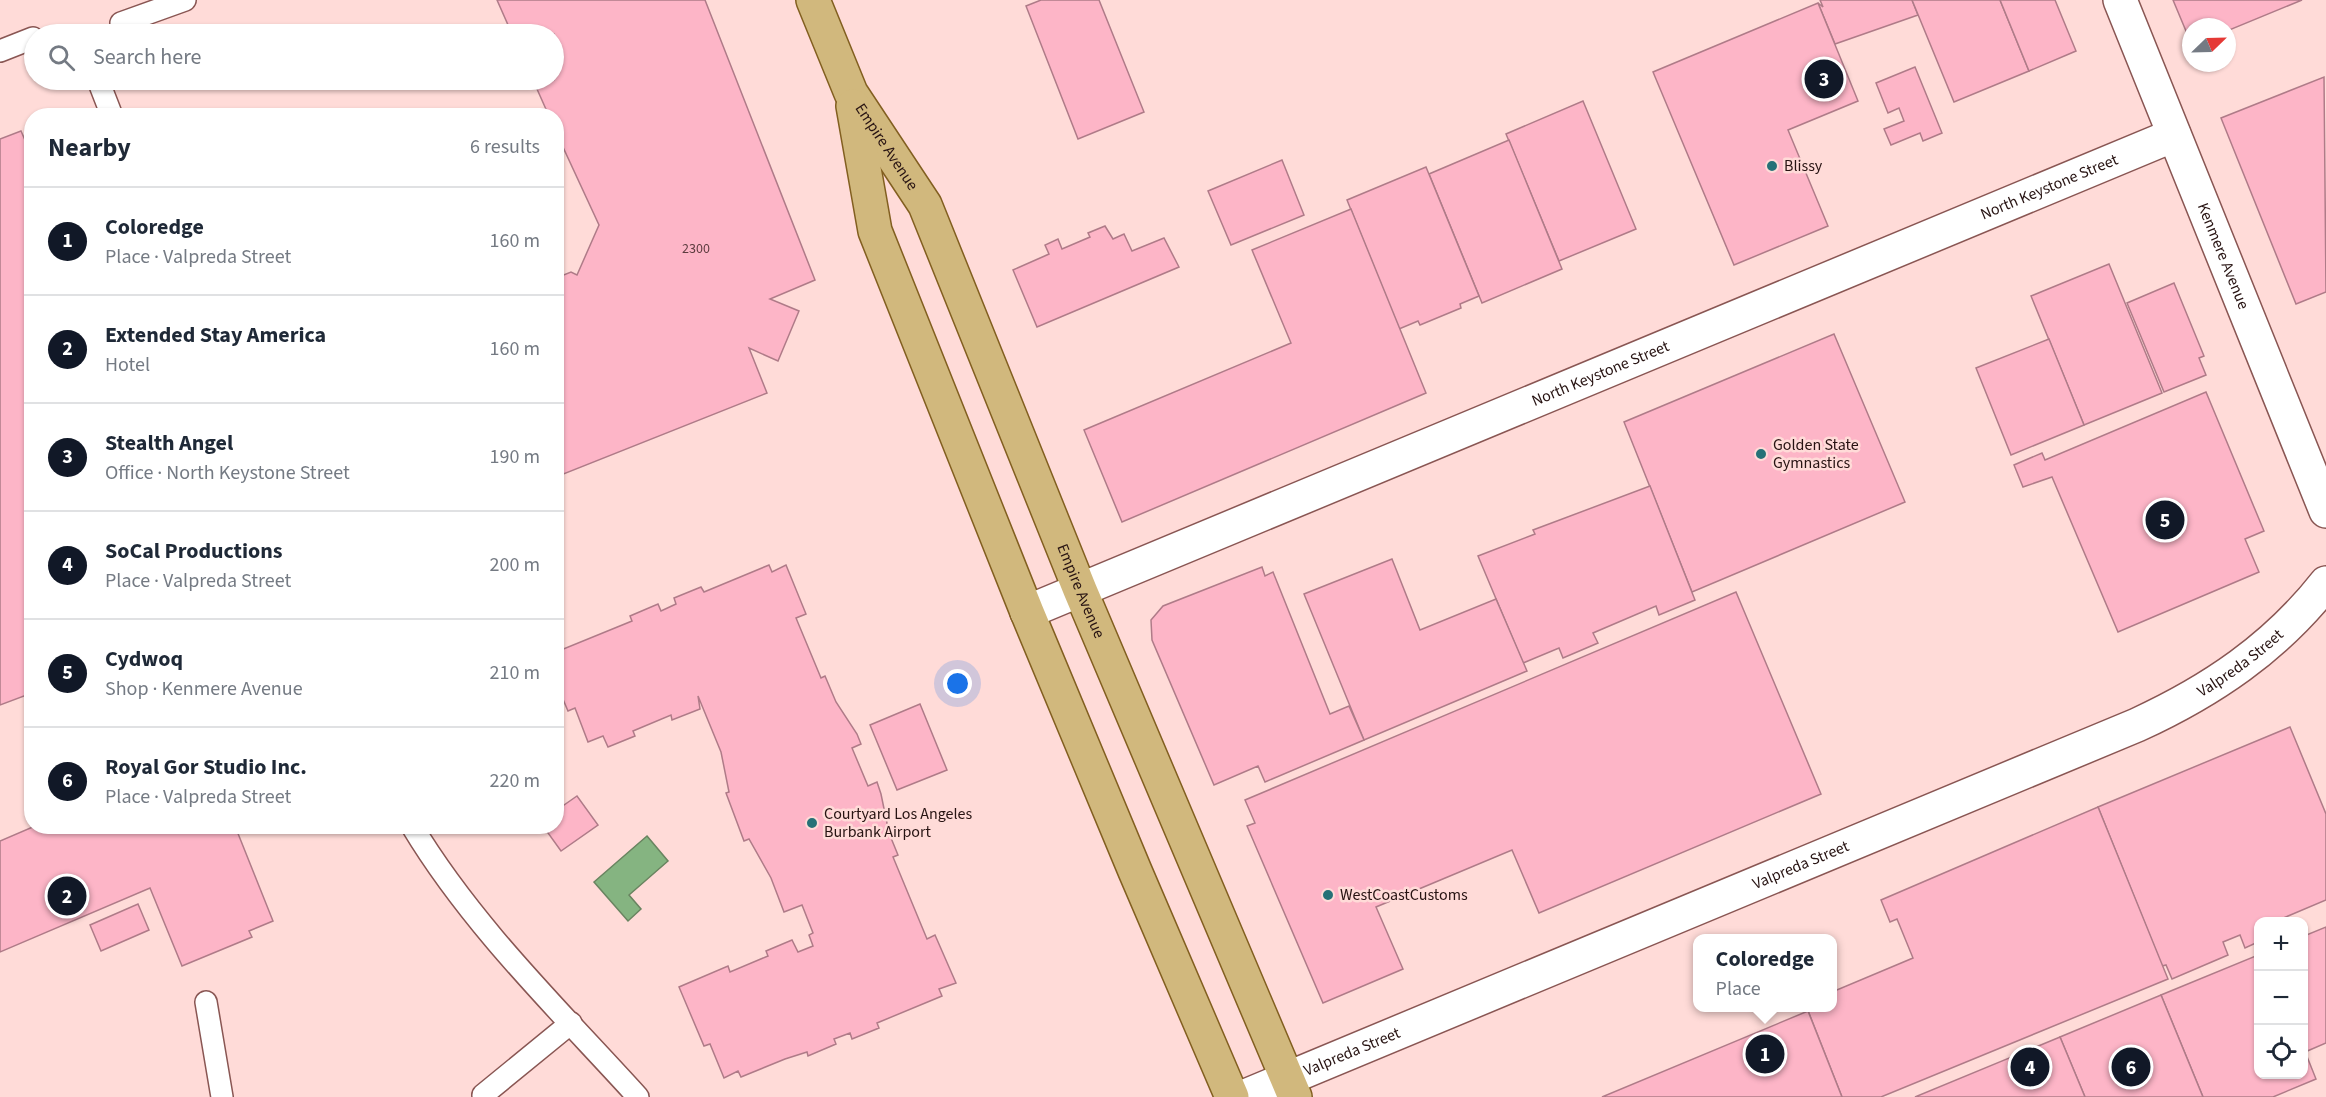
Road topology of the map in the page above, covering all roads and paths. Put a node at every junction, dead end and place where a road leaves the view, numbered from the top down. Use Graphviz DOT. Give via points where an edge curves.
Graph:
graph roads {
  1 [pos="185,0"];
  2 [pos="813,0"];
  3 [pos="2120,0"];
  4 [pos="121,23"];
  5 [pos="24,42"];
  6 [pos="0,51"];
  7 [pos="102,90"];
  8 [pos="851,93"];
  9 [pos="109,108"];
  10 [pos="2174,135"];
  11 [pos="2326,511"];
  12 [pos="2326,583"];
  13 [pos="1080,590"];
  14 [pos="1027,612"];
  15 [pos="417,834"];
  16 [pos="206,1002"];
  17 [pos="571,1023"];
  18 [pos="1292,1088"];
  19 [pos="222,1097"];
  20 [pos="485,1097"];
  21 [pos="638,1097"];
  22 [pos="1232,1097"];
  23 [pos="1244,1097"];
  1 -- 4 [label="lane"];
  2 -- 8 [label="main road, Empire Avenue"];
  3 -- 10 [label="street, Kenmere Avenue"];
  5 -- 6 [label="lane"];
  7 -- 9 [label="lane"];
  8 -- 13 [label="main road, Empire Avenue" via="925,205"];
  8 -- 14 [label="main road, Empire Avenue" via="874,231"];
  10 -- 11 [label="street, Kenmere Avenue"];
  10 -- 13 [label="street, North Keystone Street"];
  12 -- 18 [label="street, Valpreda Street" via="2259,651 2188,702"];
  13 -- 14 [label="street, North Keystone Street"];
  13 -- 18 [label="main road, Empire Avenue"];
  14 -- 22 [label="main road, Empire Avenue"];
  15 -- 17 [label="lane" via="475,914"];
  16 -- 19 [label="lane"];
  17 -- 20 [label="lane"];
  17 -- 21 [label="lane"];
  18 -- 23 [label="street, Valpreda Street"];
}
